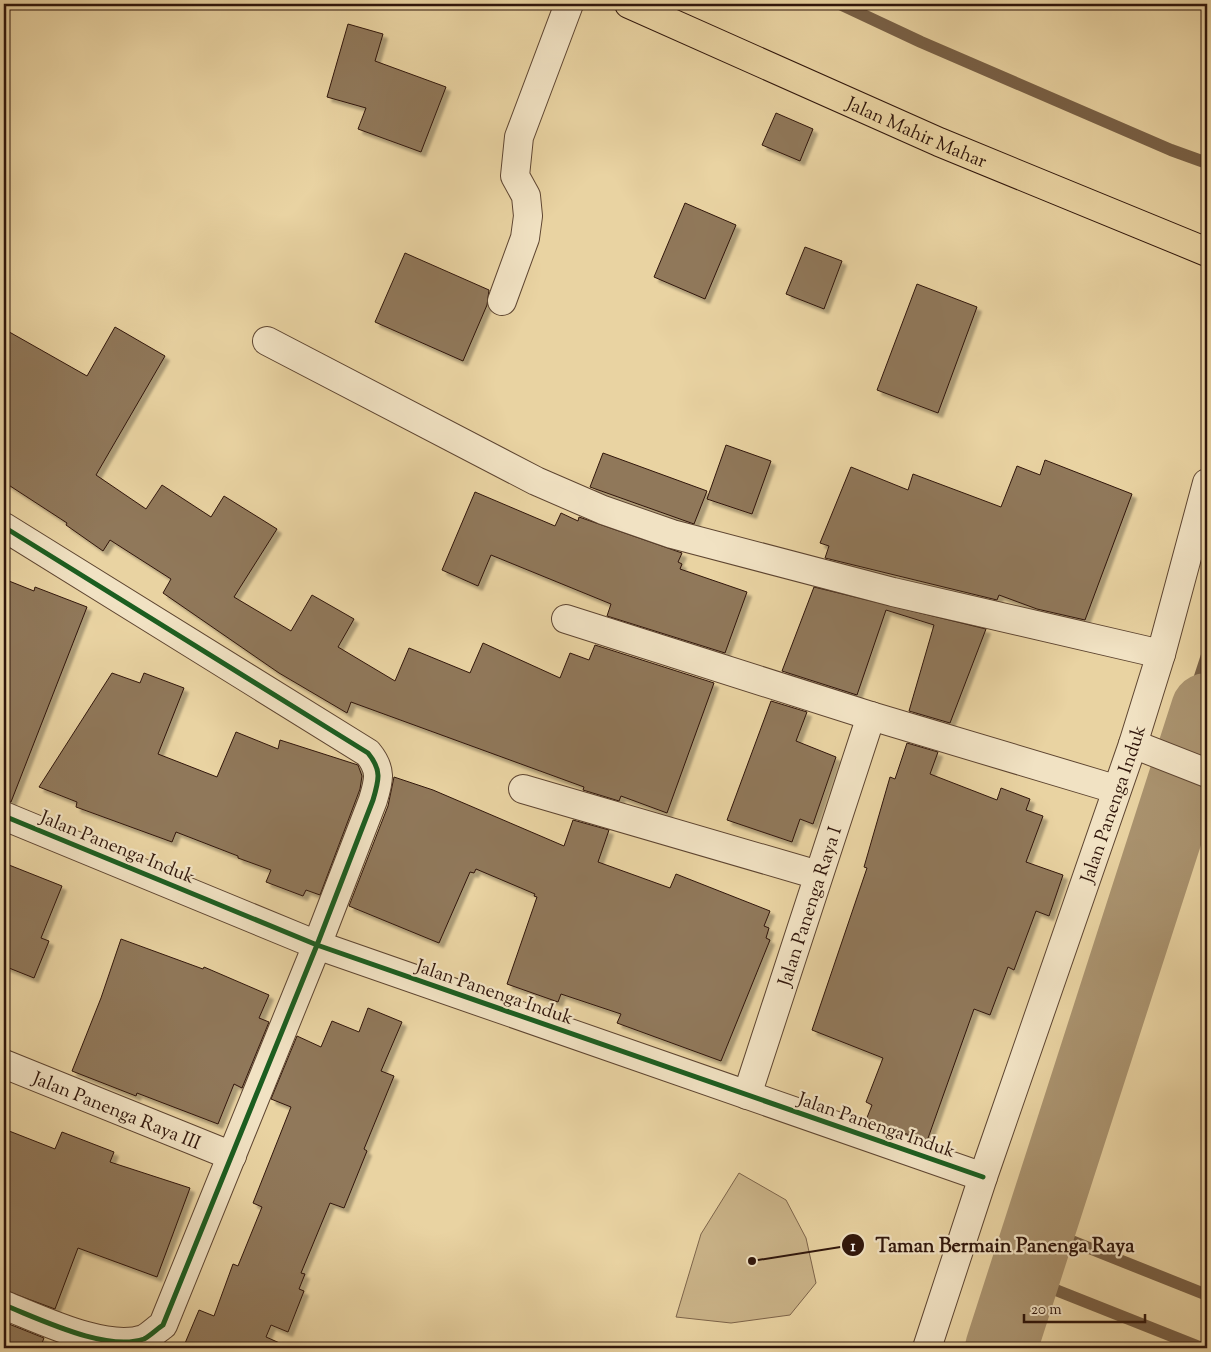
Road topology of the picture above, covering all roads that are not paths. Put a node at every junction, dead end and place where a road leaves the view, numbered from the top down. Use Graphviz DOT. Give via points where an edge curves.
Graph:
graph roads {
  1 [pos="569,4"];
  2 [pos="629,4"];
  3 [pos="1207,252"];
  4 [pos="502,301"];
  5 [pos="268,341"];
  6 [pos="1207,483"];
  7 [pos="4,527"];
  8 [pos="566,619"];
  9 [pos="1161,654"];
  10 [pos="871,716"];
  11 [pos="1132,744"];
  12 [pos="1207,773"];
  13 [pos="523,789"];
  14 [pos="1115,789"];
  15 [pos="4,816"];
  16 [pos="818,875"];
  17 [pos="317,945"];
  18 [pos="4,1064"];
  19 [pos="746,1094"];
  20 [pos="232,1156"];
  21 [pos="983,1177"];
  22 [pos="4,1305"];
  23 [pos="927,1348"];
  1 -- 4 [label="street" via="519,137 515,176 526,196 528,216 525,238"];
  2 -- 3 [label="highway, Jalan Mahir Mahar" via="948,146"];
  5 -- 9 [label="street" via="536,480 603,510 655,528 893,592"];
  6 -- 9 [label="street, Jalan Panenga Induk"];
  7 -- 17 [label="street" via="368,753 376,763 379,775 375,793"];
  8 -- 10 [label="street"];
  9 -- 11 [label="street, Jalan Panenga Induk"];
  10 -- 14 [label="street"];
  10 -- 16 [label="street, Jalan Panenga Raya I"];
  11 -- 12 [label="street"];
  11 -- 14 [label="street, Jalan Panenga Induk"];
  13 -- 16 [label="street"];
  14 -- 21 [label="street, Jalan Panenga Induk"];
  15 -- 17 [label="street, Jalan Panenga Induk"];
  16 -- 19 [label="street, Jalan Panenga Raya I"];
  17 -- 19 [label="street, Jalan Panenga Induk"];
  17 -- 20 [label="street"];
  18 -- 20 [label="street, Jalan Panenga Raya III"];
  19 -- 21 [label="street, Jalan Panenga Induk"];
  20 -- 22 [label="street" via="163,1325 144,1338 121,1343 97,1340"];
  21 -- 23 [label="street, Jalan Panenga Induk"];
}
